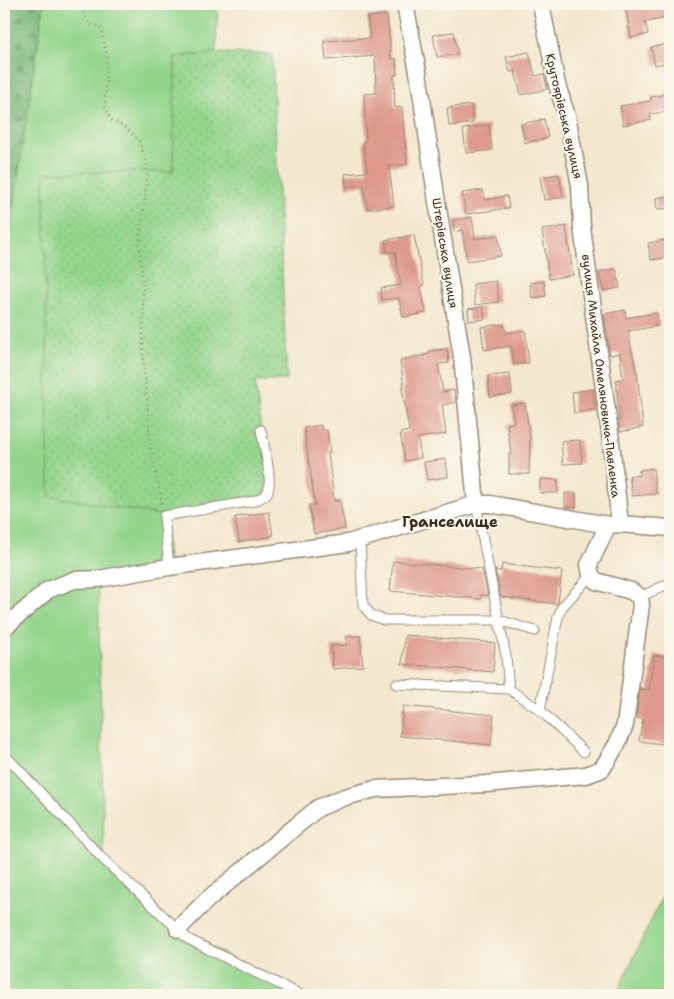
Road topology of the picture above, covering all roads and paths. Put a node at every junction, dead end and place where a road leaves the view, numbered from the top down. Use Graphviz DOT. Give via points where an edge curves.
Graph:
graph roads {
  1 [pos="78,4"];
  2 [pos="405,4"];
  3 [pos="541,4"];
  4 [pos="582,228"];
  5 [pos="261,430"];
  6 [pos="476,504"];
  7 [pos="164,516"];
  8 [pos="614,524"];
  9 [pos="670,528"];
  10 [pos="360,541"];
  11 [pos="169,567"];
  12 [pos="591,575"];
  13 [pos="670,583"];
  14 [pos="640,597"];
  15 [pos="499,620"];
  16 [pos="5,629"];
  17 [pos="535,631"];
  18 [pos="396,684"];
  19 [pos="509,689"];
  20 [pos="540,710"];
  21 [pos="584,752"];
  22 [pos="4,754"];
  23 [pos="178,929"];
  24 [pos="301,995"];
  1 -- 7 [label="path" via="90,24 101,27 107,56 105,106 111,120 139,140 147,164 138,244 143,284 143,353 151,449"];
  2 -- 6 [label="street, Штерівська вулиця" via="462,357"];
  3 -- 4 [label="street, Крутоярівська вулиця" via="580,186"];
  4 -- 8 [label="street, вулиця Михайла Омеляновича-Павленка" via="610,433"];
  5 -- 7 [label="lane" via="270,482 269,491 263,498"];
  6 -- 8 [label="street"];
  6 -- 10 [label="street"];
  6 -- 15 [label="lane"];
  7 -- 11 [label="lane"];
  8 -- 9 [label="street"];
  8 -- 12 [label="street" via="589,565"];
  10 -- 11 [label="street"];
  10 -- 15 [label="lane" via="363,605 370,615 384,620"];
  11 -- 16 [label="street" via="65,583 48,590"];
  12 -- 14 [label="street" via="596,581 631,591"];
  12 -- 20 [label="lane" via="562,607 558,617"];
  13 -- 14 [label="lane"];
  14 -- 23 [label="street" via="625,725 602,769 586,775 495,784 375,789 345,797 318,808 208,899"];
  15 -- 17 [label="lane"];
  15 -- 19 [label="lane"];
  18 -- 19 [label="lane"];
  19 -- 20 [label="lane"];
  20 -- 21 [label="lane"];
  22 -- 23 [label="lane" via="104,860"];
  23 -- 24 [label="lane" via="188,940"];
}
